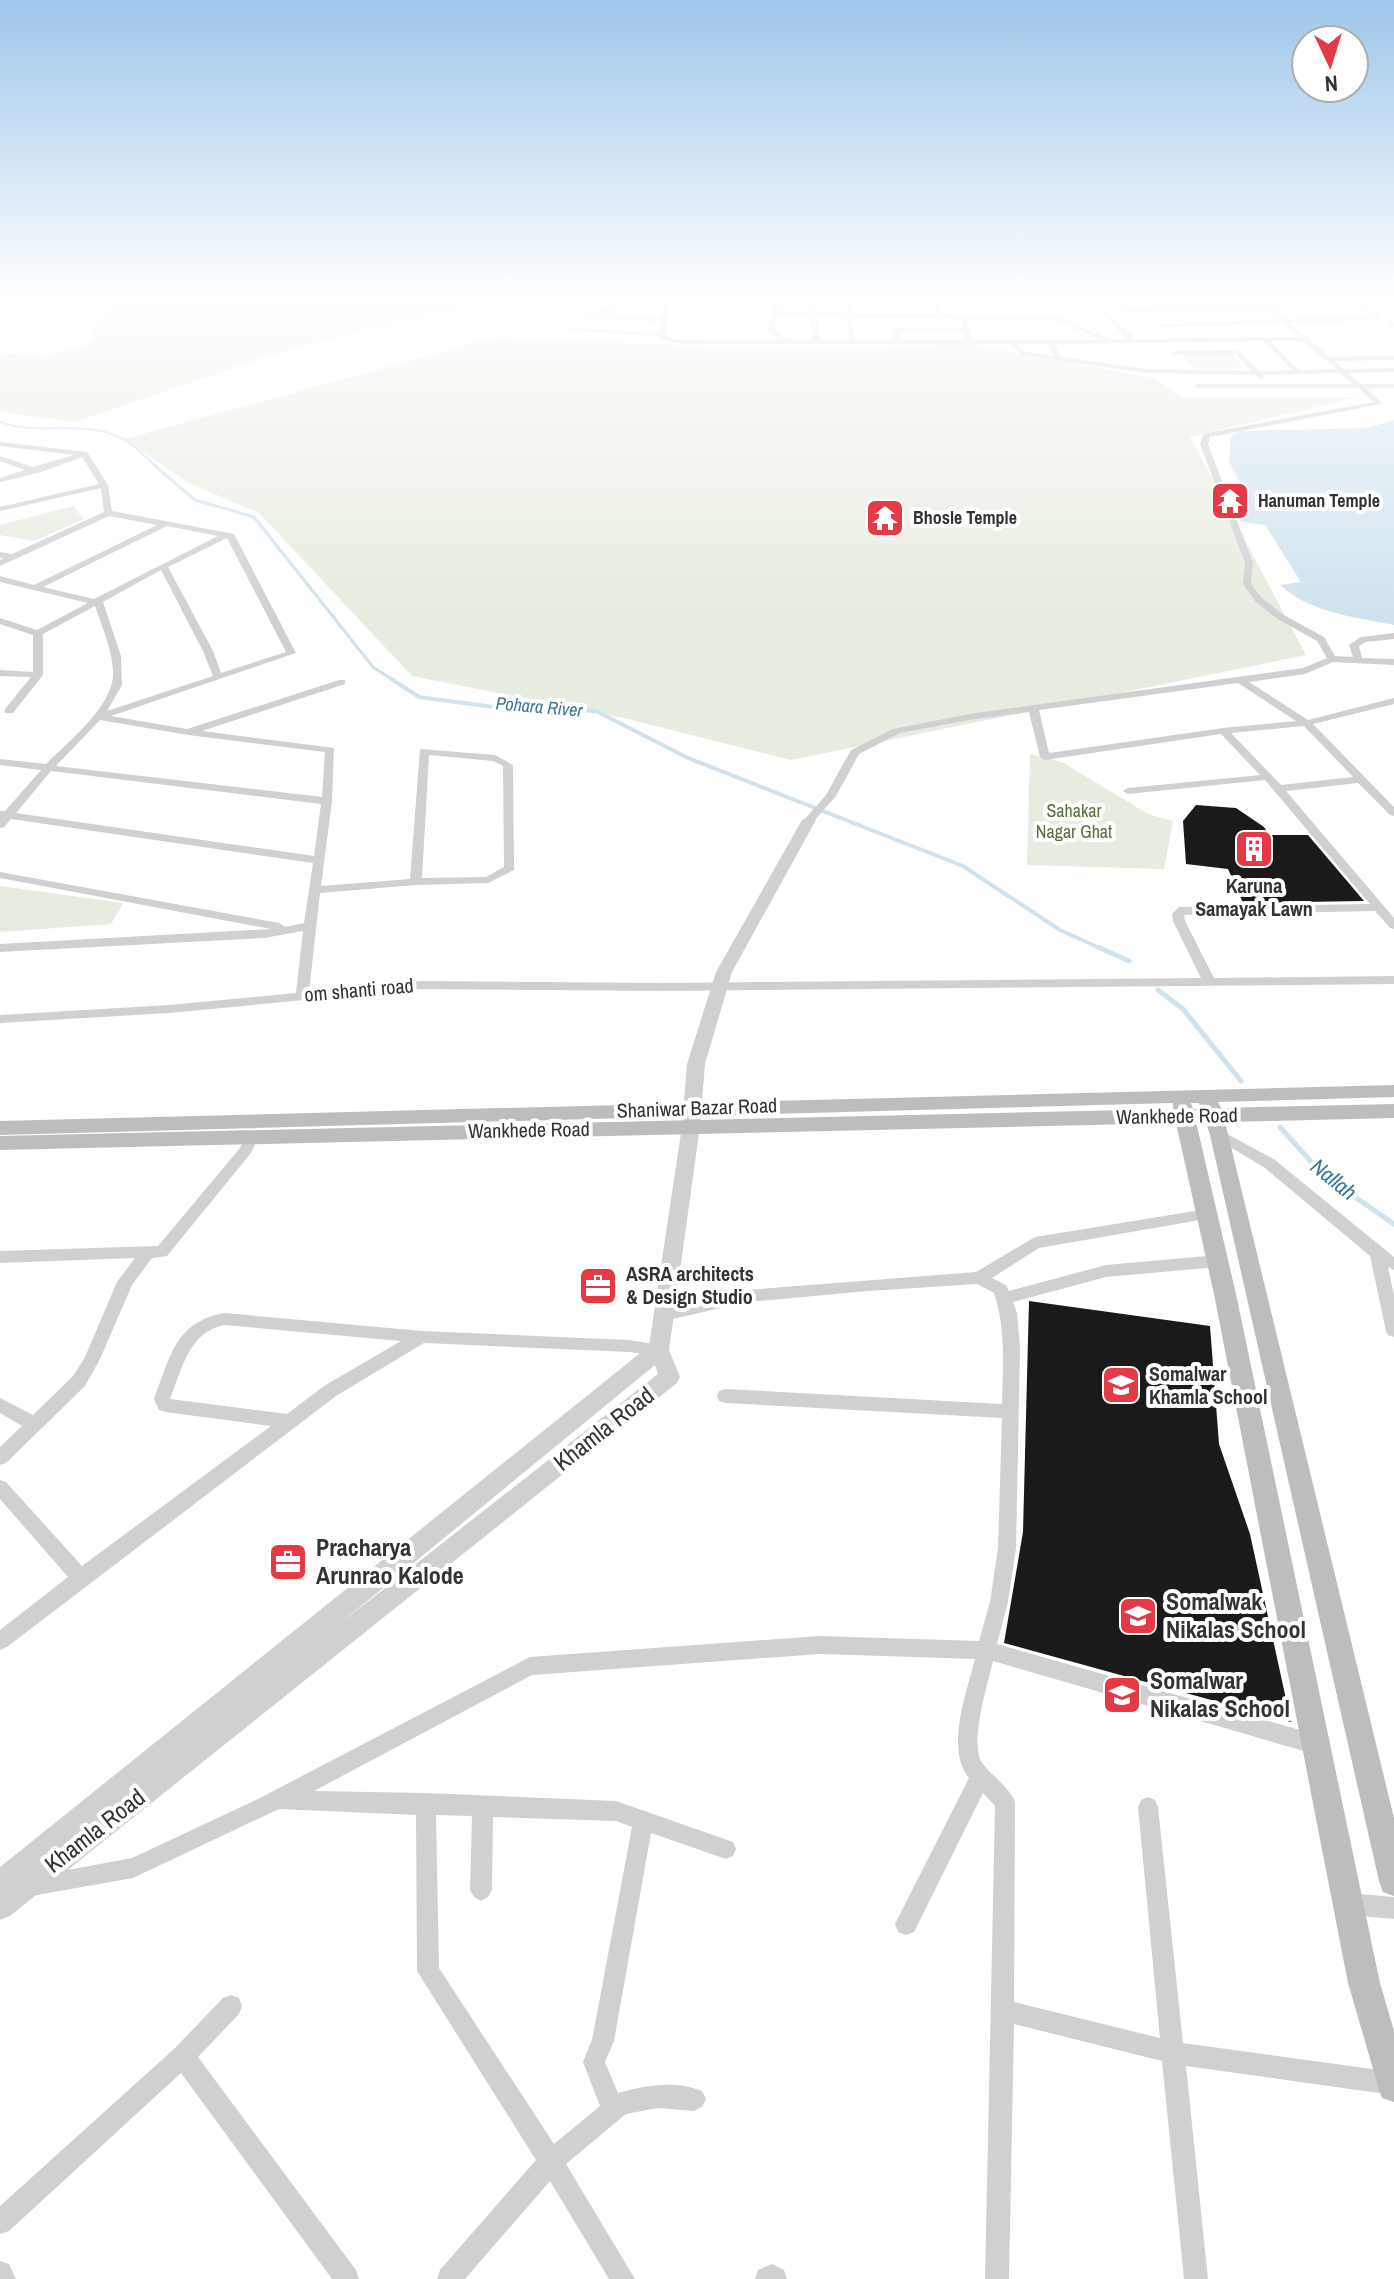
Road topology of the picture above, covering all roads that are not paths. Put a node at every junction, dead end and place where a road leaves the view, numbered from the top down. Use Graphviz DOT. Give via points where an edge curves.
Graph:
graph roads {
  1 [pos="1366,405"];
  2 [pos="0,444"];
  3 [pos="84,454"];
  4 [pos="0,458"];
  5 [pos="36,471"];
  6 [pos="0,480"];
  7 [pos="104,485"];
  8 [pos="0,509"];
  9 [pos="108,513"];
  10 [pos="165,524"];
  11 [pos="226,535"];
  12 [pos="0,555"];
  13 [pos="13,557"];
  14 [pos="0,563"];
  15 [pos="163,566"];
  16 [pos="0,579"];
  17 [pos="36,587"];
  18 [pos="99,603"];
  19 [pos="0,621"];
  20 [pos="38,633"];
  21 [pos="1394,636"];
  22 [pos="1332,659"];
  23 [pos="1358,660"];
  24 [pos="1394,662"];
  25 [pos="0,673"];
  26 [pos="38,675"];
  27 [pos="218,677"];
  28 [pos="1240,680"];
  29 [pos="342,682"];
  30 [pos="1389,702"];
  31 [pos="1033,708"];
  32 [pos="5,711"];
  33 [pos="1394,713"];
  34 [pos="98,717"];
  35 [pos="0,721"];
  36 [pos="1306,723"];
  37 [pos="1223,731"];
  38 [pos="188,732"];
  39 [pos="0,762"];
  40 [pos="49,767"];
  41 [pos="1268,777"];
  42 [pos="1363,779"];
  43 [pos="1278,789"];
  44 [pos="1128,791"];
  45 [pos="327,801"];
  46 [pos="1394,813"];
  47 [pos="3,818"];
  48 [pos="809,820"];
  49 [pos="319,860"];
  50 [pos="0,875"];
  51 [pos="416,882"];
  52 [pos="315,890"];
  53 [pos="1379,907"];
  54 [pos="1394,925"];
  55 [pos="310,926"];
  56 [pos="291,929"];
  57 [pos="0,948"];
  58 [pos="1394,980"];
  59 [pos="1209,981"];
  60 [pos="720,986"];
  61 [pos="302,995"];
  62 [pos="0,1019"];
  63 [pos="1394,1091"];
  64 [pos="1183,1106"];
  65 [pos="1394,1111"];
  66 [pos="1213,1115"];
  67 [pos="692,1117"];
  68 [pos="0,1128"];
  69 [pos="252,1136"];
  70 [pos="0,1143"];
  71 [pos="1207,1214"];
  72 [pos="148,1252"];
  73 [pos="1377,1253"];
  74 [pos="0,1257"];
  75 [pos="1218,1261"];
  76 [pos="1394,1264"];
  77 [pos="979,1278"];
  78 [pos="1004,1298"];
  79 [pos="664,1315"];
  80 [pos="1394,1331"];
  81 [pos="422,1337"];
  82 [pos="659,1350"];
  83 [pos="725,1396"];
  84 [pos="0,1405"];
  85 [pos="1008,1411"];
  86 [pos="290,1421"];
  87 [pos="36,1425"];
  88 [pos="0,1458"];
  89 [pos="0,1487"];
  90 [pos="81,1578"];
  91 [pos="0,1641"];
  92 [pos="986,1650"];
  93 [pos="1314,1744"];
  94 [pos="981,1775"];
  95 [pos="277,1800"];
  96 [pos="426,1803"];
  97 [pos="483,1805"];
  98 [pos="1148,1807"];
  99 [pos="643,1820"];
  100 [pos="726,1849"];
  101 [pos="1394,1881"];
  102 [pos="12,1885"];
  103 [pos="481,1890"];
  104 [pos="1347,1904"];
  105 [pos="0,1906"];
  106 [pos="1394,1908"];
  107 [pos="906,1924"];
  108 [pos="231,2006"];
  109 [pos="1003,2010"];
  110 [pos="1174,2053"];
  111 [pos="183,2056"];
  112 [pos="1394,2084"];
  113 [pos="694,2099"];
  114 [pos="613,2110"];
  115 [pos="551,2161"];
  116 [pos="0,2222"];
  117 [pos="0,2273"];
  118 [pos="4,2279"];
  119 [pos="347,2279"];
  120 [pos="449,2279"];
  121 [pos="623,2279"];
  122 [pos="767,2279"];
  123 [pos="775,2279"];
  124 [pos="997,2279"];
  125 [pos="1196,2279"];
  1 -- 22 [label="street" via="1207,435 1204,444 1249,563 1247,584 1279,616 1321,639"];
  2 -- 3 [label="street"];
  3 -- 5 [label="street"];
  3 -- 7 [label="street"];
  4 -- 5 [label="street"];
  5 -- 6 [label="street"];
  7 -- 8 [label="street"];
  7 -- 9 [label="street"];
  9 -- 10 [label="street"];
  9 -- 13 [label="street"];
  10 -- 11 [label="street"];
  10 -- 17 [label="street"];
  11 -- 15 [label="street"];
  11 -- 27 [label="street" via="291,653"];
  12 -- 13 [label="street"];
  13 -- 14 [label="street"];
  15 -- 18 [label="street"];
  15 -- 27 [label="street"];
  16 -- 17 [label="street"];
  17 -- 18 [label="street"];
  18 -- 20 [label="street"];
  18 -- 34 [label="street" via="116,656 117,685"];
  19 -- 20 [label="street"];
  20 -- 26 [label="street"];
  21 -- 23 [label="street" via="1354,645"];
  22 -- 23 [label="street"];
  22 -- 28 [label="street" via="1305,671"];
  23 -- 24 [label="street"];
  25 -- 26 [label="street"];
  26 -- 32 [label="street"];
  27 -- 34 [label="street"];
  28 -- 31 [label="street"];
  28 -- 36 [label="street"];
  29 -- 38 [label="street"];
  30 -- 33 [label="street"];
  30 -- 36 [label="street"];
  31 -- 37 [label="street" via="1045,757"];
  31 -- 48 [label="street" via="897,731 855,752 831,796"];
  32 -- 35 [label="street"];
  34 -- 38 [label="street"];
  34 -- 40 [label="street"];
  36 -- 37 [label="street"];
  36 -- 42 [label="street"];
  37 -- 41 [label="street"];
  38 -- 45 [label="street" via="330,750"];
  39 -- 40 [label="street"];
  40 -- 45 [label="street"];
  40 -- 47 [label="street"];
  41 -- 43 [label="street"];
  41 -- 44 [label="street"];
  42 -- 43 [label="street"];
  42 -- 46 [label="street"];
  43 -- 53 [label="street"];
  45 -- 49 [label="street"];
  47 -- 49 [label="street"];
  48 -- 60 [label="street"];
  49 -- 52 [label="street"];
  50 -- 56 [label="street"];
  51 -- 51 [label="street" via="424,751 495,758 508,765 510,868 488,880"];
  51 -- 52 [label="street"];
  52 -- 55 [label="street"];
  53 -- 54 [label="street"];
  53 -- 59 [label="street" via="1183,910 1179,921"];
  55 -- 56 [label="street"];
  55 -- 61 [label="street"];
  56 -- 57 [label="street"];
  58 -- 59 [label="street, om shanti road"];
  59 -- 60 [label="street, om shanti road"];
  60 -- 61 [label="street, om shanti road" via="420,985"];
  60 -- 67 [label="street" via="696,1064"];
  61 -- 62 [label="street, om shanti road"];
  63 -- 66 [label="main road"];
  64 -- 66 [label="main road, Wankhede Road"];
  64 -- 67 [label="main road, Wankhede Road"];
  64 -- 71 [label="main road"];
  65 -- 66 [label="main road, Wankhede Road"];
  66 -- 73 [label="street"];
  66 -- 101 [label="main road"];
  67 -- 68 [label="main road, Shaniwar Bazar Road"];
  67 -- 69 [label="main road, Wankhede Road"];
  67 -- 79 [label="street"];
  69 -- 70 [label="main road, Wankhede Road"];
  69 -- 72 [label="street" via="162,1252"];
  71 -- 75 [label="main road"];
  71 -- 77 [label="street" via="1035,1243"];
  72 -- 74 [label="street"];
  72 -- 87 [label="street" via="125,1282 79,1381"];
  73 -- 76 [label="street"];
  73 -- 80 [label="street"];
  75 -- 78 [label="street" via="1106,1271"];
  75 -- 93 [label="main road"];
  77 -- 78 [label="street" via="1001,1289"];
  77 -- 79 [label="street" via="747,1296"];
  78 -- 85 [label="street" via="1012,1347"];
  79 -- 82 [label="street"];
  81 -- 82 [label="street"];
  81 -- 86 [label="street"];
  81 -- 86 [label="street" via="225,1319 202,1324 188,1335 162,1399 165,1405"];
  82 -- 102 [label="street, Khamla Road" via="670,1377"];
  83 -- 85 [label="street"];
  84 -- 87 [label="street"];
  85 -- 92 [label="street" via="1007,1548"];
  86 -- 90 [label="street"];
  87 -- 88 [label="street"];
  89 -- 90 [label="street"];
  90 -- 91 [label="street"];
  92 -- 93 [label="street"];
  92 -- 94 [label="street" via="967,1733 972,1767"];
  92 -- 95 [label="street" via="820,1645 530,1666"];
  93 -- 104 [label="main road"];
  94 -- 107 [label="street"];
  94 -- 109 [label="street" via="1005,1802"];
  95 -- 96 [label="street"];
  95 -- 102 [label="street" via="133,1868"];
  96 -- 97 [label="street"];
  96 -- 115 [label="street" via="428,1971"];
  97 -- 99 [label="street" via="616,1811"];
  97 -- 103 [label="street"];
  98 -- 110 [label="street"];
  99 -- 100 [label="street"];
  99 -- 114 [label="street" via="603,2041 594,2062"];
  102 -- 105 [label="street, Khamla Road"];
  104 -- 106 [label="street"];
  104 -- 112 [label="main road"];
  108 -- 111 [label="street"];
  109 -- 110 [label="street"];
  109 -- 124 [label="street"];
  110 -- 112 [label="street"];
  110 -- 125 [label="street"];
  111 -- 116 [label="street"];
  111 -- 119 [label="street"];
  113 -- 114 [label="street" via="658,2096 621,2103"];
  114 -- 115 [label="street"];
  115 -- 120 [label="street"];
  115 -- 121 [label="street"];
  117 -- 118 [label="street"];
  122 -- 123 [label="street"];
}
